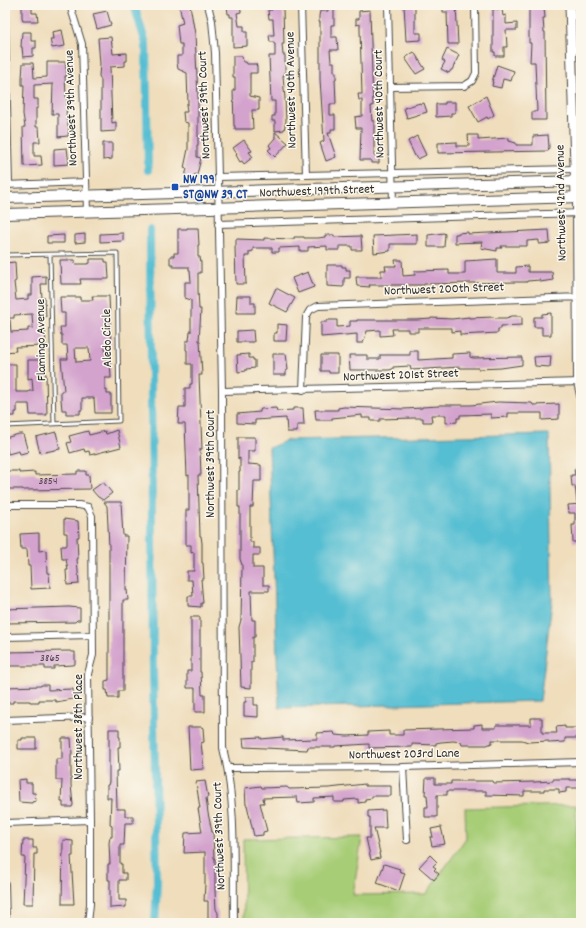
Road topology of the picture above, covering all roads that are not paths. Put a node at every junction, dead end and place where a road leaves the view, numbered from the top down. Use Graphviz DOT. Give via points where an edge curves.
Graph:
graph roads {
  1 [pos="70,5"];
  2 [pos="208,5"];
  3 [pos="301,5"];
  4 [pos="388,5"];
  5 [pos="475,5"];
  6 [pos="570,5"];
  7 [pos="5,25"];
  8 [pos="571,50"];
  9 [pos="581,50"];
  10 [pos="390,87"];
  11 [pos="575,169"];
  12 [pos="392,172"];
  13 [pos="306,175"];
  14 [pos="218,178"];
  15 [pos="86,182"];
  16 [pos="578,182"];
  17 [pos="7,184"];
  18 [pos="392,187"];
  19 [pos="218,193"];
  20 [pos="86,196"];
  21 [pos="578,197"];
  22 [pos="5,198"];
  23 [pos="393,203"];
  24 [pos="218,208"];
  25 [pos="87,212"];
  26 [pos="578,213"];
  27 [pos="5,214"];
  28 [pos="218,224"];
  29 [pos="5,255"];
  30 [pos="50,255"];
  31 [pos="578,297"];
  32 [pos="579,382"];
  33 [pos="303,390"];
  34 [pos="222,391"];
  35 [pos="581,400"];
  36 [pos="54,424"];
  37 [pos="5,426"];
  38 [pos="5,505"];
  39 [pos="94,635"];
  40 [pos="5,637"];
  41 [pos="89,717"];
  42 [pos="5,720"];
  43 [pos="581,762"];
  44 [pos="403,767"];
  45 [pos="228,768"];
  46 [pos="90,820"];
  47 [pos="5,823"];
  48 [pos="407,840"];
  49 [pos="5,884"];
  50 [pos="6,923"];
  51 [pos="85,923"];
  52 [pos="88,923"];
  53 [pos="234,923"];
  1 -- 15 [label="street, Northwest 39th Avenue" via="82,44"];
  2 -- 14 [label="street, Northwest 39th Court" via="215,53"];
  3 -- 13 [label="street, Northwest 40th Avenue"];
  4 -- 10 [label="street, Northwest 40th Court"];
  5 -- 10 [label="street" via="476,73 472,81 464,86"];
  6 -- 8 [label="street, Northwest 42nd Avenue"];
  7 -- 17 [label="street"];
  8 -- 9 [label="street"];
  8 -- 11 [label="street, Northwest 42nd Avenue"];
  10 -- 12 [label="street, Northwest 40th Court"];
  11 -- 12 [label="street"];
  11 -- 16 [label="street, Northwest 42nd Avenue"];
  12 -- 13 [label="street"];
  12 -- 18 [label="street, Northwest 40th Court"];
  13 -- 14 [label="street"];
  14 -- 19 [label="street, Northwest 39th Court"];
  15 -- 17 [label="street"];
  15 -- 20 [label="street, Northwest 39th Avenue"];
  16 -- 18 [label="main road, Northwest 199th Street"];
  16 -- 21 [label="street, Northwest 42nd Avenue"];
  18 -- 19 [label="main road, Northwest 199th Street"];
  18 -- 23 [label="street, Northwest 40th Court"];
  19 -- 20 [label="main road, Northwest 199th Street"];
  19 -- 24 [label="street, Northwest 39th Court"];
  20 -- 22 [label="main road, Northwest 199th Street"];
  20 -- 25 [label="street, Northwest 39th Avenue"];
  21 -- 23 [label="main road, Northwest 199th Street"];
  21 -- 26 [label="street, Northwest 42nd Avenue"];
  23 -- 24 [label="main road, Northwest 199th Street"];
  24 -- 25 [label="main road, Northwest 199th Street"];
  24 -- 28 [label="street, Northwest 39th Court"];
  25 -- 27 [label="main road, Northwest 199th Street"];
  26 -- 28 [label="street"];
  26 -- 31 [label="street, Northwest 42nd Avenue"];
  28 -- 34 [label="street, Northwest 39th Court"];
  29 -- 30 [label="lane, Aledo Circle"];
  30 -- 36 [label="lane, Flamingo Avenue"];
  30 -- 36 [label="lane, Aledo Circle" via="117,253 118,421"];
  31 -- 32 [label="street, Northwest 42nd Avenue"];
  31 -- 33 [label="street, Northwest 200th Street" via="318,306 310,310 306,317"];
  32 -- 33 [label="street, Northwest 201st Street"];
  32 -- 35 [label="street, Northwest 42nd Avenue"];
  33 -- 34 [label="street, Northwest 201st Street"];
  34 -- 45 [label="street, Northwest 39th Court" via="223,748"];
  36 -- 37 [label="lane, Aledo Circle"];
  38 -- 39 [label="street, Northwest 38th Place" via="80,504 88,507 92,516"];
  39 -- 40 [label="street"];
  39 -- 41 [label="street, Northwest 38th Place" via="93,655 88,674"];
  41 -- 42 [label="street"];
  41 -- 46 [label="street, Northwest 38th Place"];
  43 -- 44 [label="street, Northwest 203rd Lane"];
  44 -- 45 [label="street, Northwest 203rd Lane"];
  44 -- 48 [label="street"];
  45 -- 53 [label="street, Northwest 39th Court" via="233,808"];
  46 -- 47 [label="street"];
  46 -- 52 [label="street, Northwest 38th Place"];
  49 -- 50 [label="street"];
  51 -- 52 [label="street"];
}
